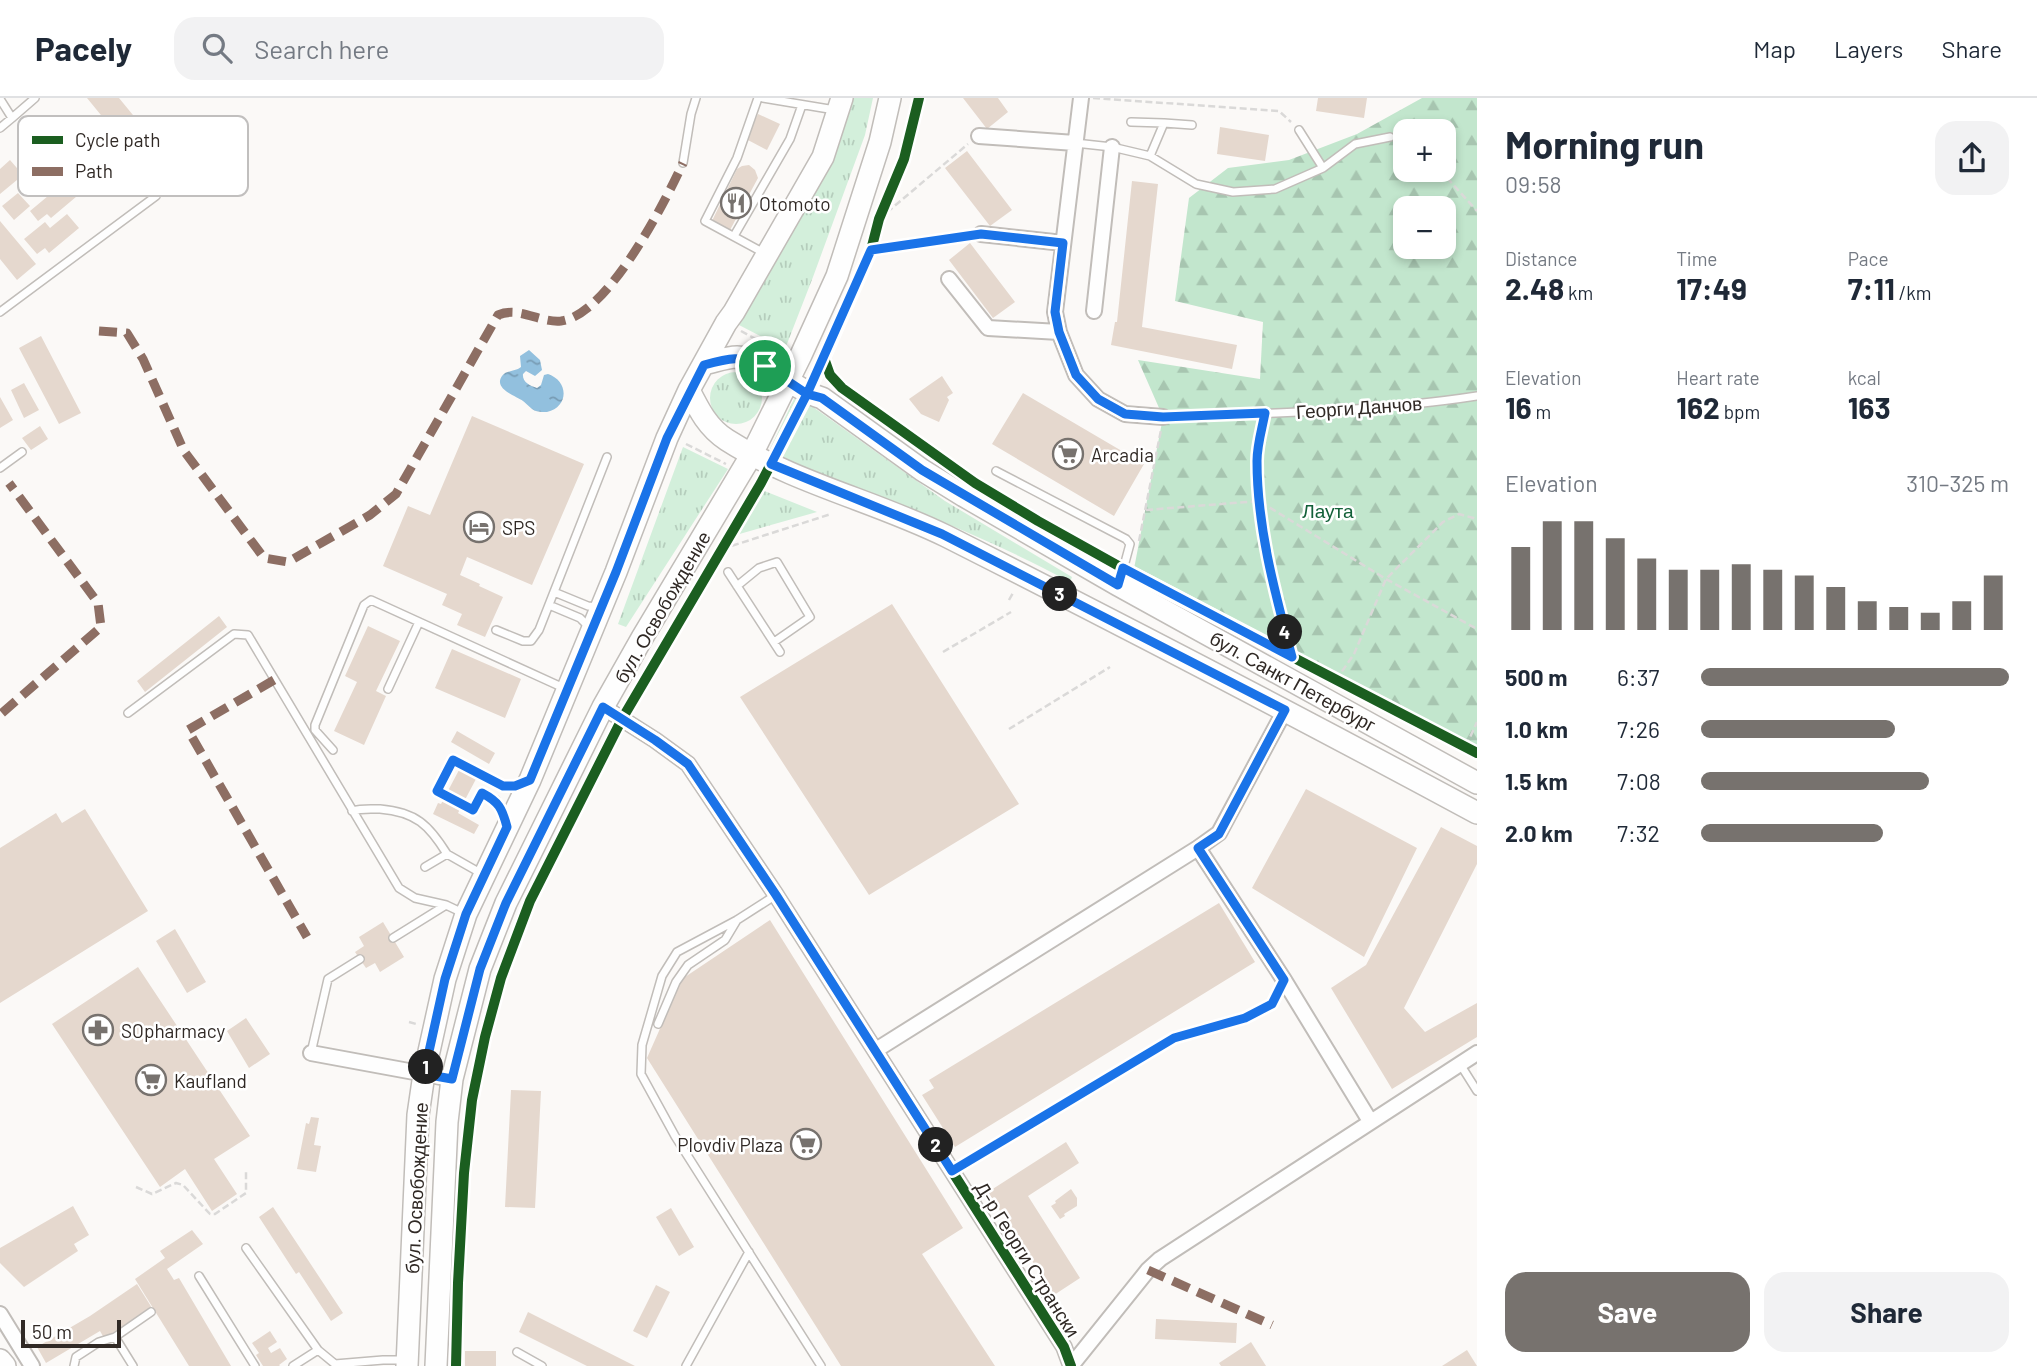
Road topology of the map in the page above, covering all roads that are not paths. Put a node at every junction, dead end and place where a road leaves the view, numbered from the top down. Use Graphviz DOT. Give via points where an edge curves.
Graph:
graph roads {
  1 [pos="35,98"];
  2 [pos="696,98"];
  3 [pos="761,98"];
  4 [pos="890,98"];
  5 [pos="1081,98"];
  6 [pos="0,99"];
  7 [pos="840,104"];
  8 [pos="802,105"];
  9 [pos="12,118"];
  10 [pos="1131,122"];
  11 [pos="1164,122"];
  12 [pos="1192,125"];
  13 [pos="0,128"];
  14 [pos="1299,130"];
  15 [pos="979,136"];
  16 [pos="1390,136"];
  17 [pos="1076,143"];
  18 [pos="1112,147"];
  19 [pos="1150,156"];
  20 [pos="683,163"];
  21 [pos="1323,168"];
  22 [pos="156,196"];
  23 [pos="981,234"];
  24 [pos="734,236"];
  25 [pos="1063,243"];
  26 [pos="766,254"];
  27 [pos="949,279"];
  28 [pos="1094,311"];
  29 [pos="0,312"];
  30 [pos="1059,332"];
  31 [pos="704,365"];
  32 [pos="788,381"];
  33 [pos="689,390"];
  34 [pos="1477,396"];
  35 [pos="1163,417"];
  36 [pos="22,452"];
  37 [pos="752,454"];
  38 [pos="607,457"];
  39 [pos="0,468"];
  40 [pos="996,471"];
  41 [pos="727,572"];
  42 [pos="1118,585"];
  43 [pos="737,586"];
  44 [pos="554,592"];
  45 [pos="549,604"];
  46 [pos="601,608"];
  47 [pos="419,622"];
  48 [pos="496,630"];
  49 [pos="591,631"];
  50 [pos="774,642"];
  51 [pos="780,652"];
  52 [pos="388,689"];
  53 [pos="567,690"];
  54 [pos="603,707"];
  55 [pos="1285,710"];
  56 [pos="128,713"];
  57 [pos="333,750"];
  58 [pos="530,780"];
  59 [pos="1477,783"];
  60 [pos="352,811"];
  61 [pos="1477,813"];
  62 [pos="507,827"];
  63 [pos="1198,848"];
  64 [pos="447,854"];
  65 [pos="425,867"];
  66 [pos="484,876"];
  67 [pos="776,895"];
  68 [pos="446,905"];
  69 [pos="466,914"];
  70 [pos="737,920"];
  71 [pos="393,939"];
  72 [pos="360,959"];
  73 [pos="1284,980"];
  74 [pos="658,1024"];
  75 [pos="876,1050"];
  76 [pos="311,1053"];
  77 [pos="1477,1053"];
  78 [pos="1460,1063"];
  79 [pos="424,1074"];
  80 [pos="452,1079"];
  81 [pos="1477,1091"];
  82 [pos="1370,1121"];
  83 [pos="952,1171"];
  84 [pos="246,1248"];
  85 [pos="749,1252"];
  86 [pos="199,1276"];
  87 [pos="151,1312"];
  88 [pos="0,1314"];
  89 [pos="115,1337"];
  90 [pos="318,1350"];
  91 [pos="517,1352"];
  92 [pos="0,1360"];
  93 [pos="407,1363"];
  94 [pos="335,1365"];
  95 [pos="5,1366"];
  96 [pos="32,1366"];
  97 [pos="74,1366"];
  98 [pos="134,1366"];
  99 [pos="255,1366"];
  100 [pos="293,1366"];
  101 [pos="436,1366"];
  102 [pos="542,1366"];
  103 [pos="686,1366"];
  104 [pos="821,1366"];
  105 [pos="1071,1366"];
  1 -- 9 [label="lane"];
  2 -- 20 [label="lane"];
  3 -- 8 [label="lane"];
  3 -- 24 [label="lane" via="705,221"];
  4 -- 32 [label="main road" via="837,276"];
  5 -- 17 [label="street, Георги Данчов"];
  6 -- 9 [label="lane"];
  7 -- 8 [label="lane"];
  7 -- 26 [label="main road" via="823,157"];
  8 -- 24 [label="lane" via="790,139"];
  9 -- 13 [label="lane"];
  10 -- 11 [label="lane"];
  11 -- 12 [label="lane"];
  11 -- 19 [label="lane"];
  14 -- 21 [label="lane"];
  15 -- 17 [label="street"];
  16 -- 21 [label="lane" via="1355,144"];
  17 -- 18 [label="lane"];
  17 -- 25 [label="street, Георги Данчов"];
  18 -- 19 [label="lane"];
  18 -- 28 [label="street"];
  19 -- 21 [label="lane" via="1196,184 1233,192 1275,189"];
  22 -- 29 [label="lane"];
  23 -- 25 [label="street"];
  24 -- 26 [label="lane"];
  25 -- 30 [label="street, Георги Данчов" via="1055,312"];
  26 -- 31 [label="main road"];
  27 -- 30 [label="street" via="988,328"];
  30 -- 35 [label="street, Георги Данчов" via="1076,375 1098,399 1125,414"];
  31 -- 32 [label="main road, бул. Санкт Петербург" via="737,357"];
  31 -- 33 [label="main road, бул. Освобождение"];
  32 -- 37 [label="main road, бул. Освобождение"];
  32 -- 42 [label="main road, бул. Санкт Петербург" via="822,398 922,470"];
  33 -- 37 [label="main road, бул. Санкт Петербург" via="713,429"];
  33 -- 46 [label="main road, бул. Освобождение"];
  34 -- 35 [label="lane, Георги Данчов" via="1431,403"];
  36 -- 39 [label="lane"];
  37 -- 54 [label="main road, бул. Освобождение"];
  37 -- 55 [label="main road, бул. Санкт Петербург" via="942,534"];
  38 -- 44 [label="lane"];
  40 -- 42 [label="lane" via="1126,539 1130,544"];
  41 -- 43 [label="lane"];
  42 -- 59 [label="main road, бул. Санкт Петербург"];
  43 -- 50 [label="lane"];
  43 -- 50 [label="lane" via="759,568 777,562 810,617"];
  44 -- 45 [label="lane"];
  44 -- 46 [label="lane"];
  45 -- 48 [label="lane" via="531,641"];
  45 -- 49 [label="lane" via="580,618"];
  46 -- 49 [label="main road, бул. Освобождение"];
  47 -- 52 [label="lane"];
  47 -- 53 [label="lane"];
  47 -- 57 [label="lane" via="371,600 364,605 315,725"];
  49 -- 53 [label="main road, бул. Освобождение"];
  50 -- 51 [label="lane"];
  53 -- 58 [label="main road, бул. Освобождение"];
  54 -- 67 [label="street, Д-р Георги Странски" via="688,764"];
  54 -- 80 [label="main road, бул. Освобождение" via="506,903 480,969"];
  55 -- 61 [label="main road, бул. Санкт Петербург"];
  55 -- 63 [label="street" via="1219,834"];
  56 -- 60 [label="lane" via="234,634 248,635"];
  58 -- 62 [label="main road, бул. Освобождение"];
  58 -- 62 [label="lane" via="503,786 453,760 437,791 473,810 482,793 496,800"];
  60 -- 64 [label="lane" via="404,812 434,832"];
  60 -- 68 [label="lane" via="398,888 415,898"];
  62 -- 66 [label="main road, бул. Освобождение"];
  63 -- 73 [label="street"];
  63 -- 75 [label="street"];
  64 -- 65 [label="lane"];
  64 -- 66 [label="lane"];
  66 -- 69 [label="main road, бул. Освобождение"];
  67 -- 70 [label="lane"];
  67 -- 75 [label="street, Д-р Георги Странски"];
  68 -- 69 [label="lane"];
  68 -- 71 [label="lane"];
  69 -- 79 [label="main road, бул. Освобождение" via="445,979"];
  70 -- 74 [label="lane" via="725,940 688,965"];
  70 -- 85 [label="lane" via="677,952 662,976 642,1045 641,1074"];
  72 -- 76 [label="lane" via="328,979"];
  73 -- 82 [label="street"];
  73 -- 83 [label="lane" via="1272,1004 1245,1018 1174,1038"];
  75 -- 83 [label="street, Д-р Георги Странски"];
  76 -- 79 [label="street"];
  77 -- 78 [label="street"];
  78 -- 81 [label="lane"];
  78 -- 82 [label="street"];
  79 -- 80 [label="street"];
  79 -- 93 [label="main road, бул. Освобождение" via="418,1115"];
  80 -- 101 [label="main road, бул. Освобождение"];
  82 -- 105 [label="street" via="1160,1259"];
  83 -- 105 [label="street, Д-р Георги Странски" via="1064,1347"];
  84 -- 90 [label="lane"];
  85 -- 103 [label="lane"];
  85 -- 104 [label="lane"];
  86 -- 99 [label="lane"];
  87 -- 89 [label="lane"];
  88 -- 96 [label="street"];
  89 -- 97 [label="lane" via="76,1357"];
  89 -- 98 [label="lane"];
  90 -- 94 [label="lane"];
  90 -- 100 [label="lane"];
  91 -- 102 [label="lane"];
  92 -- 95 [label="main road"];
  93 -- 94 [label="lane" via="383,1360"];
}
